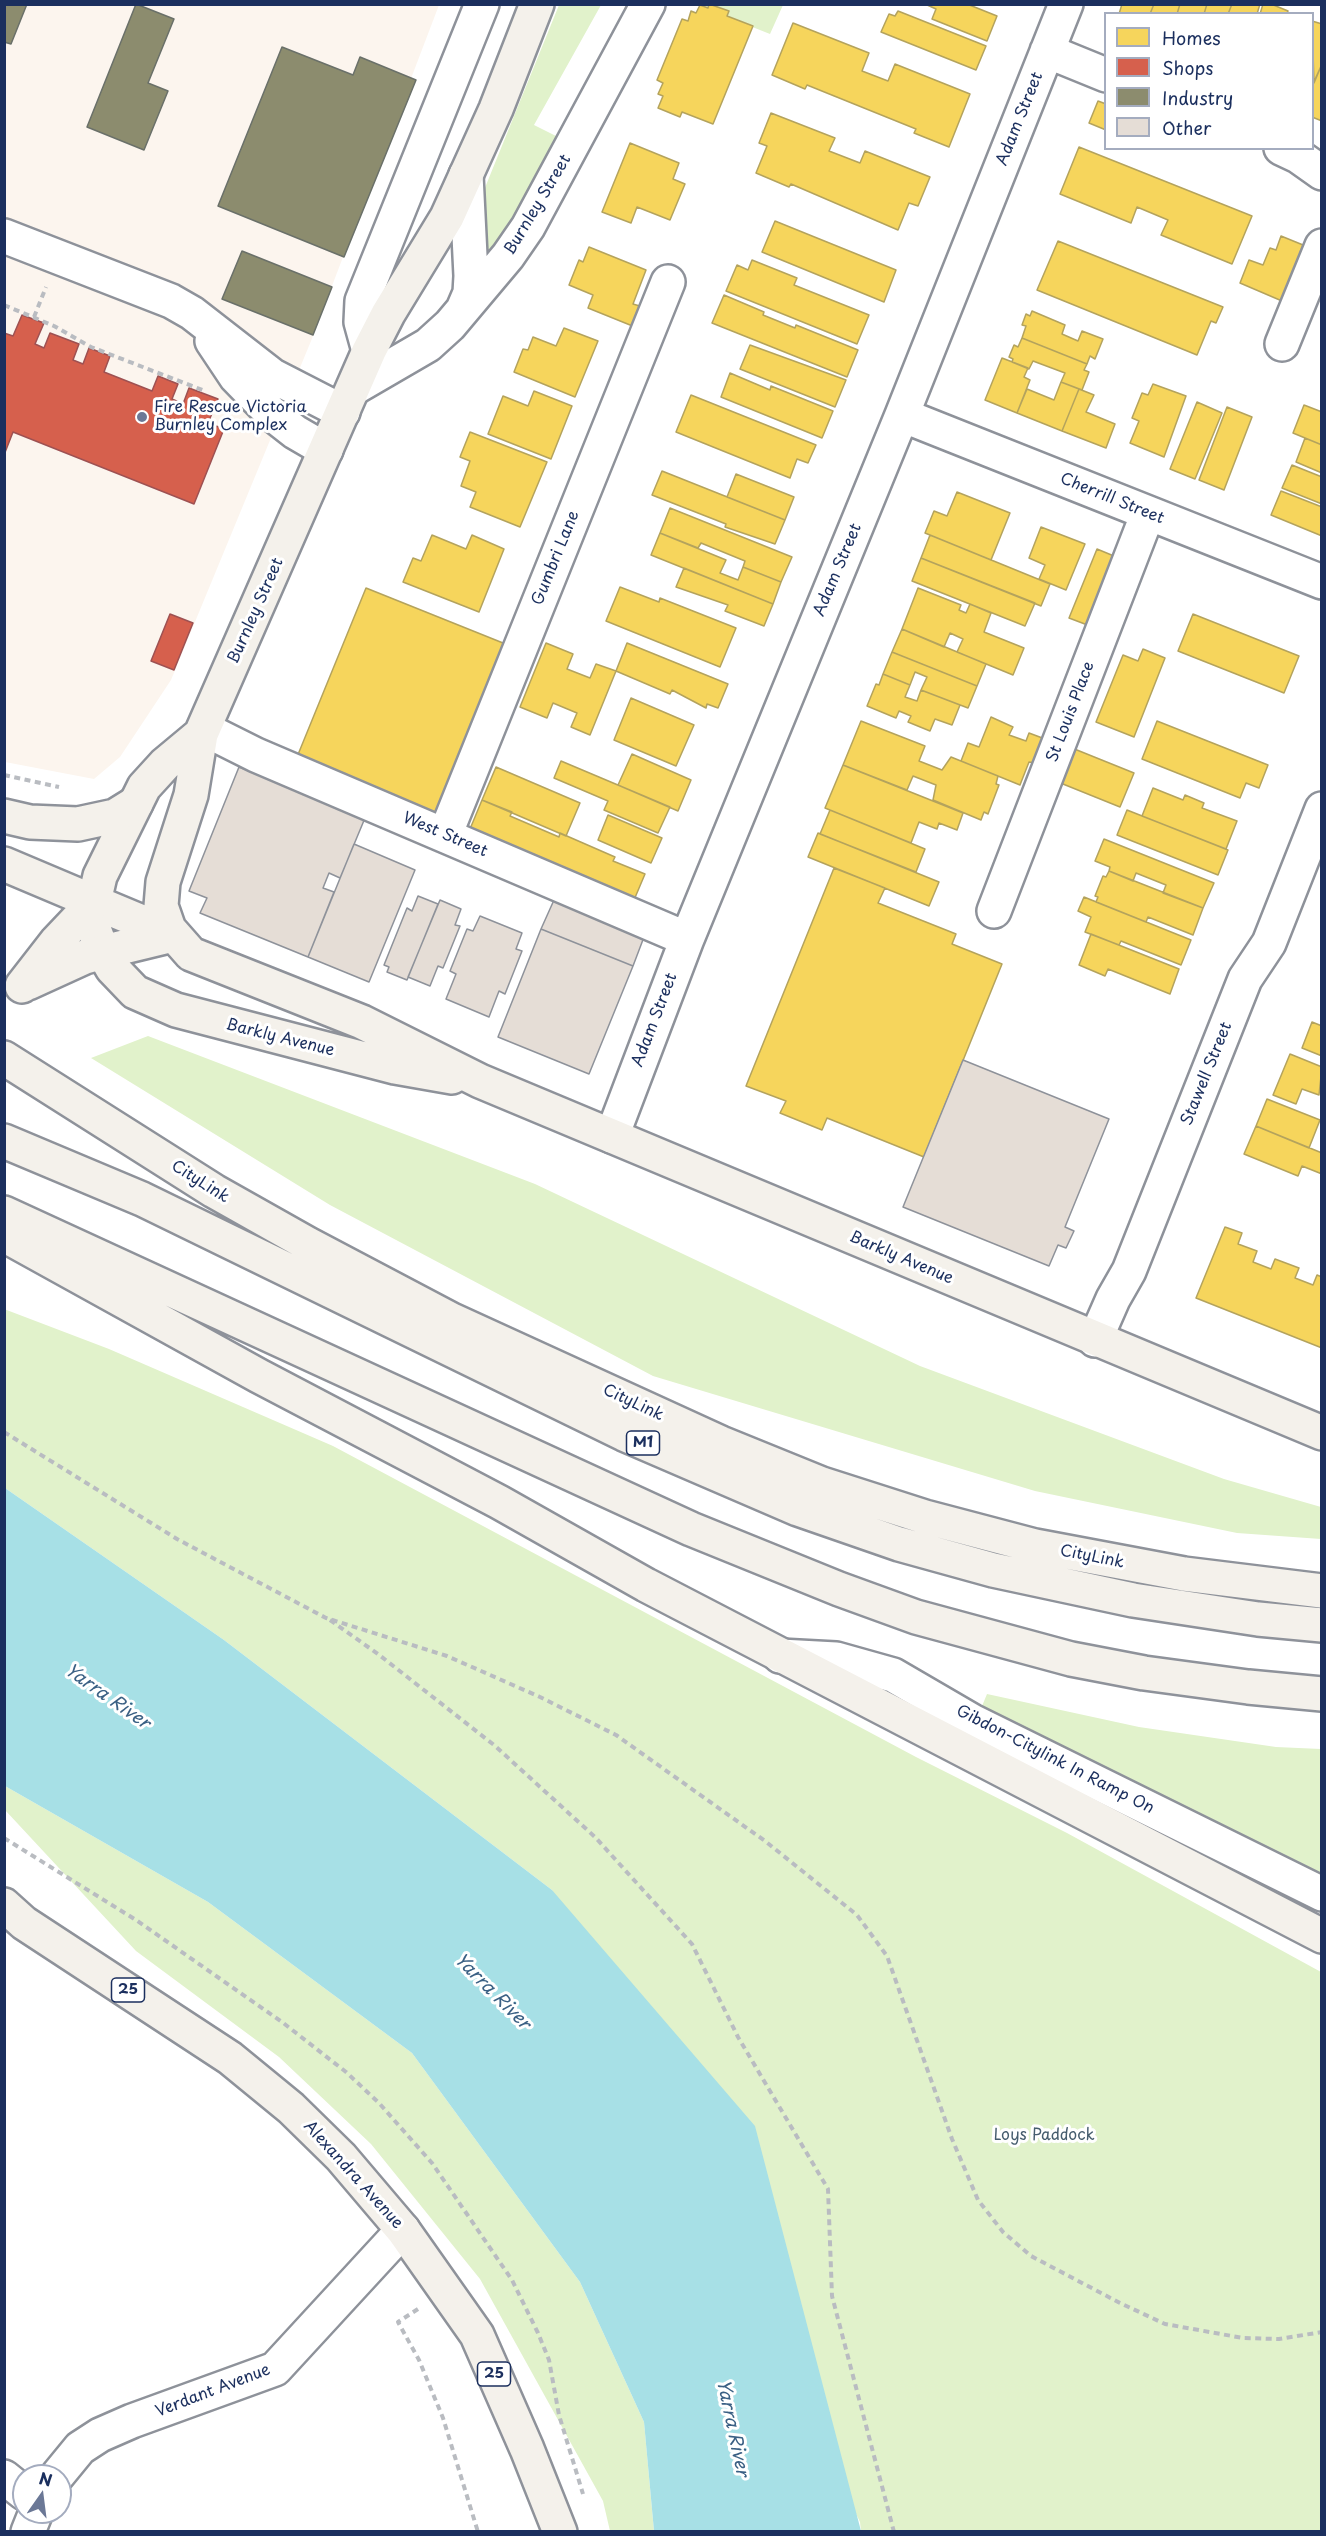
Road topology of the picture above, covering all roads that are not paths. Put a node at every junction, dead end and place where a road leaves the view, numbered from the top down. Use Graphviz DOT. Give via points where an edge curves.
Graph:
graph roads {
  1 [pos="482,4"];
  2 [pos="537,4"];
  3 [pos="648,4"];
  4 [pos="1066,4"];
  5 [pos="1047,51"];
  6 [pos="1104,74"];
  7 [pos="1285,150"];
  8 [pos="1322,173"];
  9 [pos="466,175"];
  10 [pos="4,236"];
  11 [pos="1322,246"];
  12 [pos="668,282"];
  13 [pos="463,309"];
  14 [pos="192,313"];
  15 [pos="1282,344"];
  16 [pos="369,351"];
  17 [pos="348,400"];
  18 [pos="902,415"];
  19 [pos="326,450"];
  20 [pos="1148,513"];
  21 [pos="1322,582"];
  22 [pos="202,732"];
  23 [pos="135,803"];
  24 [pos="1322,809"];
  25 [pos="4,816"];
  26 [pos="445,835"];
  27 [pos="1313,854"];
  28 [pos="4,864"];
  29 [pos="94,902"];
  30 [pos="994,911"];
  31 [pos="173,935"];
  32 [pos="687,939"];
  33 [pos="103,952"];
  34 [pos="13,993"];
  35 [pos="4,1058"];
  36 [pos="480,1081"];
  37 [pos="612,1136"];
  38 [pos="4,1141"];
  39 [pos="4,1213"];
  40 [pos="4,1235"];
  41 [pos="1095,1340"];
  42 [pos="1322,1433"];
  43 [pos="1322,1591"];
  44 [pos="1322,1625"];
  45 [pos="780,1656"];
  46 [pos="1322,1694"];
  47 [pos="1322,1894"];
  48 [pos="11,1914"];
  49 [pos="1322,1936"];
  50 [pos="403,2230"];
  51 [pos="67,2464"];
  52 [pos="560,2532"];
  1 -- 16 [label="street" via="362,301 361,322"];
  2 -- 9 [label="main road, Burnley Street"];
  3 -- 13 [label="street, Burnley Street" via="528,227"];
  4 -- 5 [label="street, Adam Street"];
  5 -- 6 [label="street"];
  5 -- 18 [label="street, Adam Street"];
  7 -- 8 [label="street"];
  9 -- 13 [label="street" via="471,276 470,293"];
  9 -- 16 [label="main road, Burnley Street" via="447,217"];
  10 -- 14 [label="street" via="171,301"];
  11 -- 15 [label="street"];
  12 -- 26 [label="street, Gumbri Lane"];
  13 -- 17 [label="street, Burnley Street" via="428,345"];
  14 -- 17 [label="street" via="273,376"];
  14 -- 19 [label="street" via="236,377 272,414"];
  16 -- 17 [label="main road, Burnley Street"];
  17 -- 19 [label="main road, Burnley Street"];
  18 -- 20 [label="street, Cherrill Street"];
  18 -- 32 [label="street, Adam Street"];
  19 -- 22 [label="main road, Burnley Street"];
  20 -- 21 [label="street, Cherrill Street"];
  20 -- 30 [label="street, St Louis Place"];
  22 -- 23 [label="main road, Burnley Street" via="155,775"];
  22 -- 26 [label="street, West Street"];
  22 -- 31 [label="main road, Burnley Street" via="191,795 163,882 162,912"];
  23 -- 25 [label="main road" via="115,816 78,824 30,822"];
  23 -- 29 [label="main road, Burnley Street" via="103,870"];
  24 -- 27 [label="street, Stawell Street"];
  26 -- 32 [label="street, West Street"];
  27 -- 41 [label="street, Stawell Street" via="1269,943 1245,979 1129,1271"];
  28 -- 29 [label="main road"];
  29 -- 31 [label="main road, Barkly Avenue"];
  29 -- 33 [label="main road, Barkly Avenue" via="94,929"];
  29 -- 34 [label="main road"];
  31 -- 33 [label="main road"];
  31 -- 36 [label="main road, Barkly Avenue" via="191,954 362,1022"];
  32 -- 37 [label="street, Adam Street"];
  33 -- 34 [label="main road"];
  33 -- 36 [label="main road, Barkly Avenue" via="130,988 171,1008 395,1067"];
  35 -- 43 [label="main road, CityLink / M1" via="214,1191 452,1320 731,1447 822,1484 1035,1546 1184,1574"];
  36 -- 37 [label="main road, Barkly Avenue"];
  37 -- 41 [label="main road, Barkly Avenue"];
  38 -- 44 [label="main road, M1" via="142,1199 624,1434 798,1509 899,1544 993,1570 1133,1600"];
  39 -- 46 [label="main road" via="681,1524 839,1589 916,1617 1071,1659 1248,1688"];
  40 -- 45 [label="main road"];
  41 -- 42 [label="main road, Barkly Avenue"];
  45 -- 47 [label="street, Gibdon-Citylink In Ramp On" via="836,1659 893,1675 972,1721"];
  45 -- 49 [label="main road"];
  48 -- 50 [label="main road, Alexandra Avenue / 25" via="230,2058 291,2108 341,2157"];
  50 -- 51 [label="street, Verdant Avenue" via="275,2369 100,2435 80,2448"];
  50 -- 52 [label="main road, Alexandra Avenue / 25" via="477,2335"];
}
